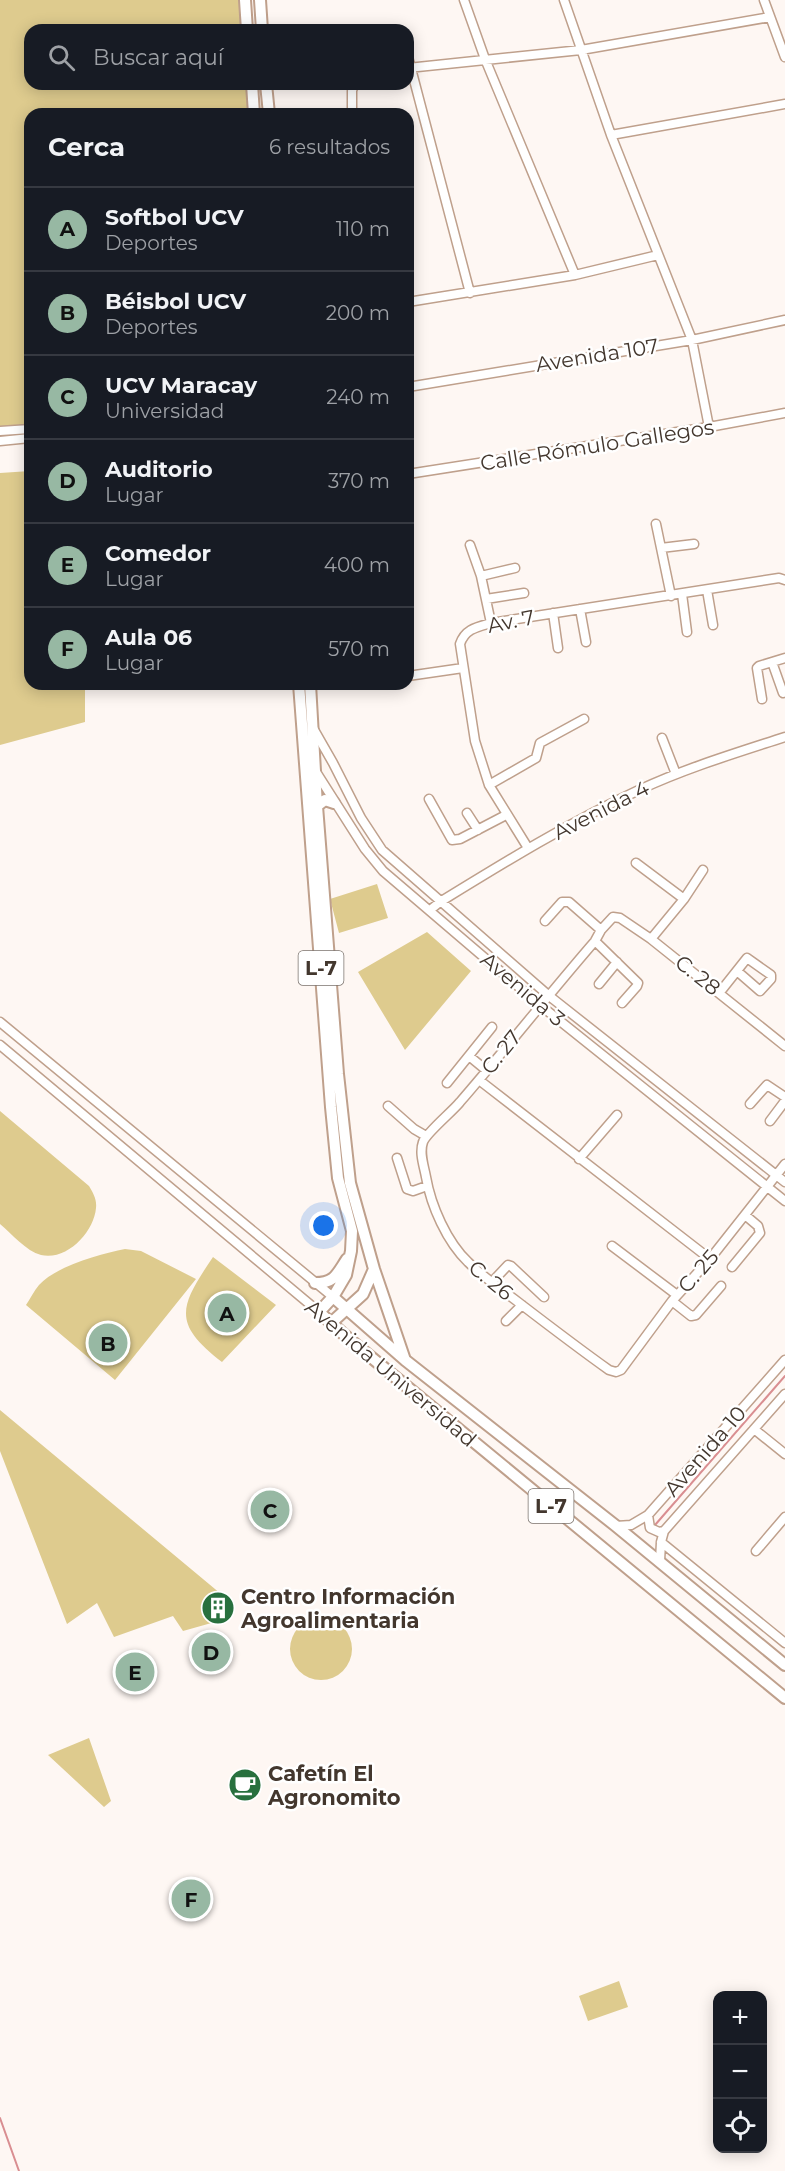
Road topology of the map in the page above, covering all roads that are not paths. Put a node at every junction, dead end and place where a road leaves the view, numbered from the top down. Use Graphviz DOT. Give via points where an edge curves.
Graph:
graph roads {
  1 [pos="245,0"];
  2 [pos="260,0"];
  3 [pos="464,0"];
  4 [pos="564,0"];
  5 [pos="764,0"];
  6 [pos="770,16"];
  7 [pos="247,24"];
  8 [pos="262,24"];
  9 [pos="580,50"];
  10 [pos="784,53"];
  11 [pos="485,59"];
  12 [pos="414,68"];
  13 [pos="414,83"];
  14 [pos="252,90"];
  15 [pos="267,90"];
  16 [pos="352,90"];
  17 [pos="785,104"];
  18 [pos="254,108"];
  19 [pos="268,108"];
  20 [pos="352,108"];
  21 [pos="610,135"];
  22 [pos="658,255"];
  23 [pos="575,275"];
  24 [pos="470,293"];
  25 [pos="414,301"];
  26 [pos="785,320"];
  27 [pos="692,340"];
  28 [pos="414,386"];
  29 [pos="785,413"];
  30 [pos="709,427"];
  31 [pos="24,429"];
  32 [pos="0,431"];
  33 [pos="24,439"];
  34 [pos="0,441"];
  35 [pos="414,473"];
  36 [pos="656,524"];
  37 [pos="694,544"];
  38 [pos="470,545"];
  39 [pos="661,548"];
  40 [pos="515,568"];
  41 [pos="481,576"];
  42 [pos="785,580"];
  43 [pos="707,590"];
  44 [pos="524,593"];
  45 [pos="682,594"];
  46 [pos="671,596"];
  47 [pos="486,599"];
  48 [pos="580,609"];
  49 [pos="553,613"];
  50 [pos="491,623"];
  51 [pos="713,625"];
  52 [pos="687,633"];
  53 [pos="586,642"];
  54 [pos="558,648"];
  55 [pos="785,658"];
  56 [pos="772,662"];
  57 [pos="463,668"];
  58 [pos="414,675"];
  59 [pos="300,690"];
  60 [pos="310,690"];
  61 [pos="783,693"];
  62 [pos="762,699"];
  63 [pos="584,719"];
  64 [pos="312,728"];
  65 [pos="785,736"];
  66 [pos="662,738"];
  67 [pos="304,741"];
  68 [pos="315,770"];
  69 [pos="676,774"];
  70 [pos="489,785"];
  71 [pos="429,799"];
  72 [pos="334,803"];
  73 [pos="317,806"];
  74 [pos="467,813"];
  75 [pos="506,815"];
  76 [pos="478,830"];
  77 [pos="528,848"];
  78 [pos="636,863"];
  79 [pos="703,870"];
  80 [pos="684,899"];
  81 [pos="440,902"];
  82 [pos="430,910"];
  83 [pos="545,921"];
  84 [pos="607,923"];
  85 [pos="601,930"];
  86 [pos="651,939"];
  87 [pos="595,941"];
  88 [pos="617,962"];
  89 [pos="737,971"];
  90 [pos="599,984"];
  91 [pos="720,992"];
  92 [pos="548,995"];
  93 [pos="622,1003"];
  94 [pos="540,1005"];
  95 [pos="0,1022"];
  96 [pos="492,1027"];
  97 [pos="0,1045"];
  98 [pos="785,1046"];
  99 [pos="469,1056"];
  100 [pos="486,1070"];
  101 [pos="479,1080"];
  102 [pos="447,1083"];
  103 [pos="785,1099"];
  104 [pos="750,1104"];
  105 [pos="388,1106"];
  106 [pos="617,1115"];
  107 [pos="770,1121"];
  108 [pos="426,1136"];
  109 [pos="397,1158"];
  110 [pos="579,1159"];
  111 [pos="785,1164"];
  112 [pos="777,1175"];
  113 [pos="785,1182"];
  114 [pos="427,1186"];
  115 [pos="768,1186"];
  116 [pos="785,1201"];
  117 [pos="745,1215"];
  118 [pos="612,1246"];
  119 [pos="351,1251"];
  120 [pos="710,1259"];
  121 [pos="732,1267"];
  122 [pos="374,1269"];
  123 [pos="492,1281"];
  124 [pos="315,1282"];
  125 [pos="721,1286"];
  126 [pos="333,1297"];
  127 [pos="544,1297"];
  128 [pos="674,1298"];
  129 [pos="522,1305"];
  130 [pos="347,1310"];
  131 [pos="319,1312"];
  132 [pos="506,1321"];
  133 [pos="331,1323"];
  134 [pos="405,1360"];
  135 [pos="785,1360"];
  136 [pos="609,1370"];
  137 [pos="785,1394"];
  138 [pos="754,1429"];
  139 [pos="785,1454"];
  140 [pos="648,1515"];
  141 [pos="785,1517"];
  142 [pos="616,1526"];
  143 [pos="664,1531"];
  144 [pos="660,1542"];
  145 [pos="756,1551"];
  146 [pos="660,1561"];
  147 [pos="785,1643"];
  148 [pos="785,1665"];
  149 [pos="785,1698"];
  1 -- 7 [label="main road"];
  2 -- 8 [label="main road"];
  3 -- 11 [label="street"];
  4 -- 9 [label="street"];
  5 -- 6 [label="street"];
  6 -- 9 [label="street"];
  6 -- 10 [label="street"];
  9 -- 11 [label="street"];
  9 -- 21 [label="street"];
  11 -- 12 [label="street"];
  11 -- 23 [label="street"];
  13 -- 24 [label="street"];
  14 -- 18 [label="main road"];
  15 -- 19 [label="main road"];
  16 -- 20 [label="street"];
  17 -- 21 [label="street"];
  21 -- 22 [label="street"];
  22 -- 23 [label="street"];
  22 -- 27 [label="street"];
  23 -- 24 [label="street"];
  24 -- 25 [label="street"];
  26 -- 27 [label="street, Avenida 107"];
  27 -- 28 [label="street, Avenida 107"];
  27 -- 30 [label="street"];
  29 -- 30 [label="street, Calle Rómulo Gallegos"];
  30 -- 35 [label="street, Calle Rómulo Gallegos"];
  31 -- 32 [label="street"];
  33 -- 34 [label="street"];
  36 -- 39 [label="street"];
  37 -- 39 [label="street"];
  38 -- 41 [label="street"];
  39 -- 46 [label="street"];
  40 -- 41 [label="street"];
  41 -- 47 [label="street"];
  42 -- 43 [label="street, Av. 7"];
  43 -- 45 [label="street, Av. 7"];
  43 -- 51 [label="street"];
  44 -- 47 [label="street"];
  45 -- 46 [label="street, Av. 7"];
  45 -- 52 [label="street"];
  46 -- 48 [label="street, Av. 7"];
  47 -- 50 [label="street"];
  48 -- 49 [label="street, Av. 7"];
  48 -- 53 [label="street"];
  49 -- 50 [label="street, Av. 7"];
  49 -- 54 [label="street"];
  50 -- 57 [label="street, Av. 7" via="463,635"];
  55 -- 56 [label="street"];
  56 -- 61 [label="street"];
  56 -- 62 [label="street" via="756,671"];
  57 -- 58 [label="street"];
  57 -- 70 [label="street, Av. 7" via="475,741"];
  59 -- 67 [label="main road, L-7"];
  60 -- 64 [label="main road, L-7"];
  63 -- 70 [label="street" via="540,743 536,758"];
  64 -- 68 [label="main road, L-7"];
  64 -- 81 [label="street, Avenida 3" via="360,818 382,850"];
  65 -- 69 [label="street, Avenida 4"];
  66 -- 69 [label="street"];
  67 -- 68 [label="street, Avenida 3"];
  67 -- 119 [label="main road, L-7" via="331,1107 338,1178 352,1231"];
  68 -- 72 [label="street, Avenida 3"];
  68 -- 73 [label="main road, L-7"];
  69 -- 77 [label="street, Avenida 4"];
  70 -- 75 [label="street, Av. 7"];
  71 -- 76 [label="street" via="452,840"];
  72 -- 73 [label="main road" via="325,800"];
  72 -- 82 [label="street, Avenida 3" via="383,871"];
  73 -- 122 [label="main road, L-7" via="350,1183"];
  74 -- 76 [label="street"];
  75 -- 76 [label="street"];
  75 -- 77 [label="street, Av. 7"];
  77 -- 81 [label="street, Avenida 4"];
  78 -- 80 [label="street"];
  79 -- 80 [label="street"];
  80 -- 86 [label="street"];
  81 -- 82 [label="street, Avenida 4"];
  81 -- 92 [label="street, Avenida 3"];
  82 -- 94 [label="street, Avenida 3"];
  83 -- 85 [label="street" via="562,902 569,902"];
  84 -- 85 [label="street, C. 27"];
  84 -- 86 [label="street, C. 28" via="613,917 621,918"];
  85 -- 87 [label="street, C. 27"];
  86 -- 91 [label="street, C. 28"];
  87 -- 88 [label="street"];
  87 -- 92 [label="street, C. 27"];
  88 -- 90 [label="street"];
  88 -- 93 [label="street" via="638,983"];
  89 -- 91 [label="street"];
  91 -- 98 [label="street, C. 28"];
  92 -- 94 [label="street, C. 27"];
  92 -- 112 [label="street, Avenida 3"];
  94 -- 100 [label="street, C. 27"];
  94 -- 115 [label="street, Avenida 3"];
  95 -- 124 [label="street, Avenida Universidad"];
  96 -- 99 [label="street"];
  97 -- 131 [label="street, Avenida Universidad"];
  99 -- 100 [label="street"];
  99 -- 102 [label="street"];
  100 -- 101 [label="street, C. 27"];
  101 -- 108 [label="street, C. 27"];
  101 -- 110 [label="street"];
  103 -- 104 [label="street" via="767,1084"];
  103 -- 107 [label="street"];
  105 -- 108 [label="street"];
  106 -- 110 [label="street"];
  108 -- 114 [label="street, C. 26" via="421,1155"];
  109 -- 114 [label="street" via="408,1189"];
  110 -- 120 [label="street"];
  111 -- 112 [label="street, C. 25"];
  112 -- 113 [label="street, Avenida 3"];
  112 -- 115 [label="street, C. 25"];
  114 -- 123 [label="street, C. 26" via="450,1240 467,1262"];
  115 -- 116 [label="street, Avenida 3"];
  115 -- 117 [label="street, C. 25"];
  117 -- 120 [label="street, C. 25"];
  117 -- 121 [label="street" via="760,1233"];
  118 -- 128 [label="street"];
  119 -- 124 [label="main road" via="335,1277 327,1283"];
  119 -- 126 [label="main road, L-7" via="346,1275"];
  120 -- 128 [label="street, C. 25"];
  122 -- 130 [label="main road" via="363,1294"];
  122 -- 134 [label="main road"];
  123 -- 127 [label="street" via="508,1265"];
  123 -- 129 [label="street, C. 26"];
  124 -- 126 [label="street, Avenida Universidad"];
  125 -- 128 [label="street" via="696,1315 691,1316"];
  126 -- 130 [label="main road, Avenida Universidad / L-7"];
  126 -- 131 [label="main road, L-7"];
  128 -- 136 [label="street, C. 25" via="621,1370"];
  129 -- 132 [label="street"];
  129 -- 136 [label="street, C. 26"];
  130 -- 133 [label="main road"];
  130 -- 134 [label="main road, Avenida Universidad / L-7"];
  131 -- 133 [label="main road, Avenida Universidad / L-7"];
  133 -- 149 [label="main road, Avenida Universidad / L-7"];
  134 -- 142 [label="main road, Avenida Universidad / L-7"];
  135 -- 140 [label="street, Avenida 10"];
  137 -- 138 [label="street"];
  138 -- 139 [label="street"];
  138 -- 143 [label="street"];
  140 -- 142 [label="street, Avenida 10" via="631,1525"];
  140 -- 143 [label="street" via="650,1528"];
  141 -- 145 [label="street"];
  142 -- 146 [label="main road, Avenida Universidad / L-7"];
  143 -- 144 [label="street"];
  144 -- 146 [label="street"];
  144 -- 147 [label="street"];
  146 -- 148 [label="main road, Avenida Universidad / L-7"];
}
